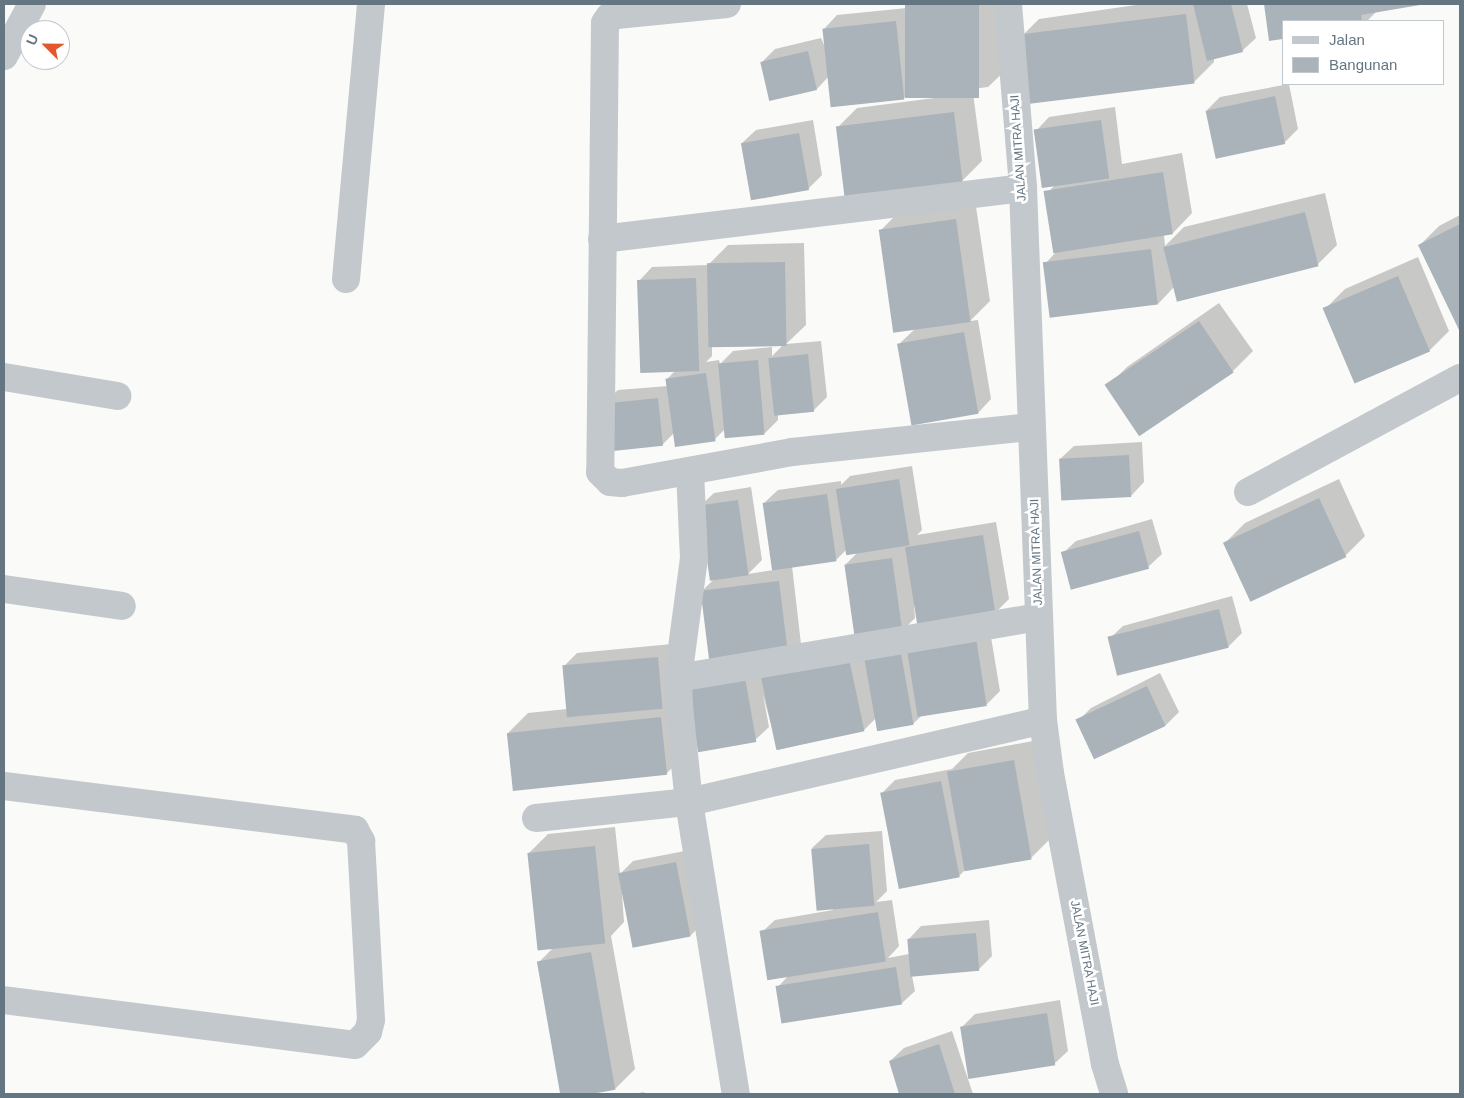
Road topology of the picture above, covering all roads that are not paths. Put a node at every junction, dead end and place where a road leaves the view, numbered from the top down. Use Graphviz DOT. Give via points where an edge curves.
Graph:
graph roads {
  1 [pos="32,4"];
  2 [pos="371,4"];
  3 [pos="727,4"];
  4 [pos="1008,4"];
  5 [pos="4,56"];
  6 [pos="1023,188"];
  7 [pos="602,239"];
  8 [pos="346,279"];
  9 [pos="4,377"];
  10 [pos="1460,378"];
  11 [pos="117,396"];
  12 [pos="1031,427"];
  13 [pos="690,471"];
  14 [pos="1248,492"];
  15 [pos="4,589"];
  16 [pos="122,606"];
  17 [pos="1039,617"];
  18 [pos="678,678"];
  19 [pos="1043,720"];
  20 [pos="4,786"];
  21 [pos="689,802"];
  22 [pos="536,818"];
  23 [pos="4,1000"];
  24 [pos="736,1094"];
  25 [pos="1114,1094"];
  1 -- 5 [label="street"];
  2 -- 8 [label="street"];
  3 -- 7 [label="street" via="617,15 609,17 605,23"];
  4 -- 6 [label="street, JALAN MITRA HAJI"];
  6 -- 7 [label="street"];
  6 -- 12 [label="street, JALAN MITRA HAJI"];
  7 -- 13 [label="street" via="600,472 610,482 622,483"];
  9 -- 11 [label="street"];
  10 -- 14 [label="street"];
  12 -- 13 [label="street" via="792,452"];
  12 -- 17 [label="street, JALAN MITRA HAJI"];
  13 -- 18 [label="street" via="694,558"];
  15 -- 16 [label="street"];
  17 -- 18 [label="street"];
  17 -- 19 [label="street, JALAN MITRA HAJI"];
  18 -- 21 [label="street"];
  19 -- 21 [label="street"];
  19 -- 25 [label="street, JALAN MITRA HAJI" via="1050,773 1105,1064"];
  20 -- 23 [label="street" via="355,830 361,841 370,1020 368,1032 355,1044"];
  21 -- 22 [label="street"];
  21 -- 24 [label="street"];
}
